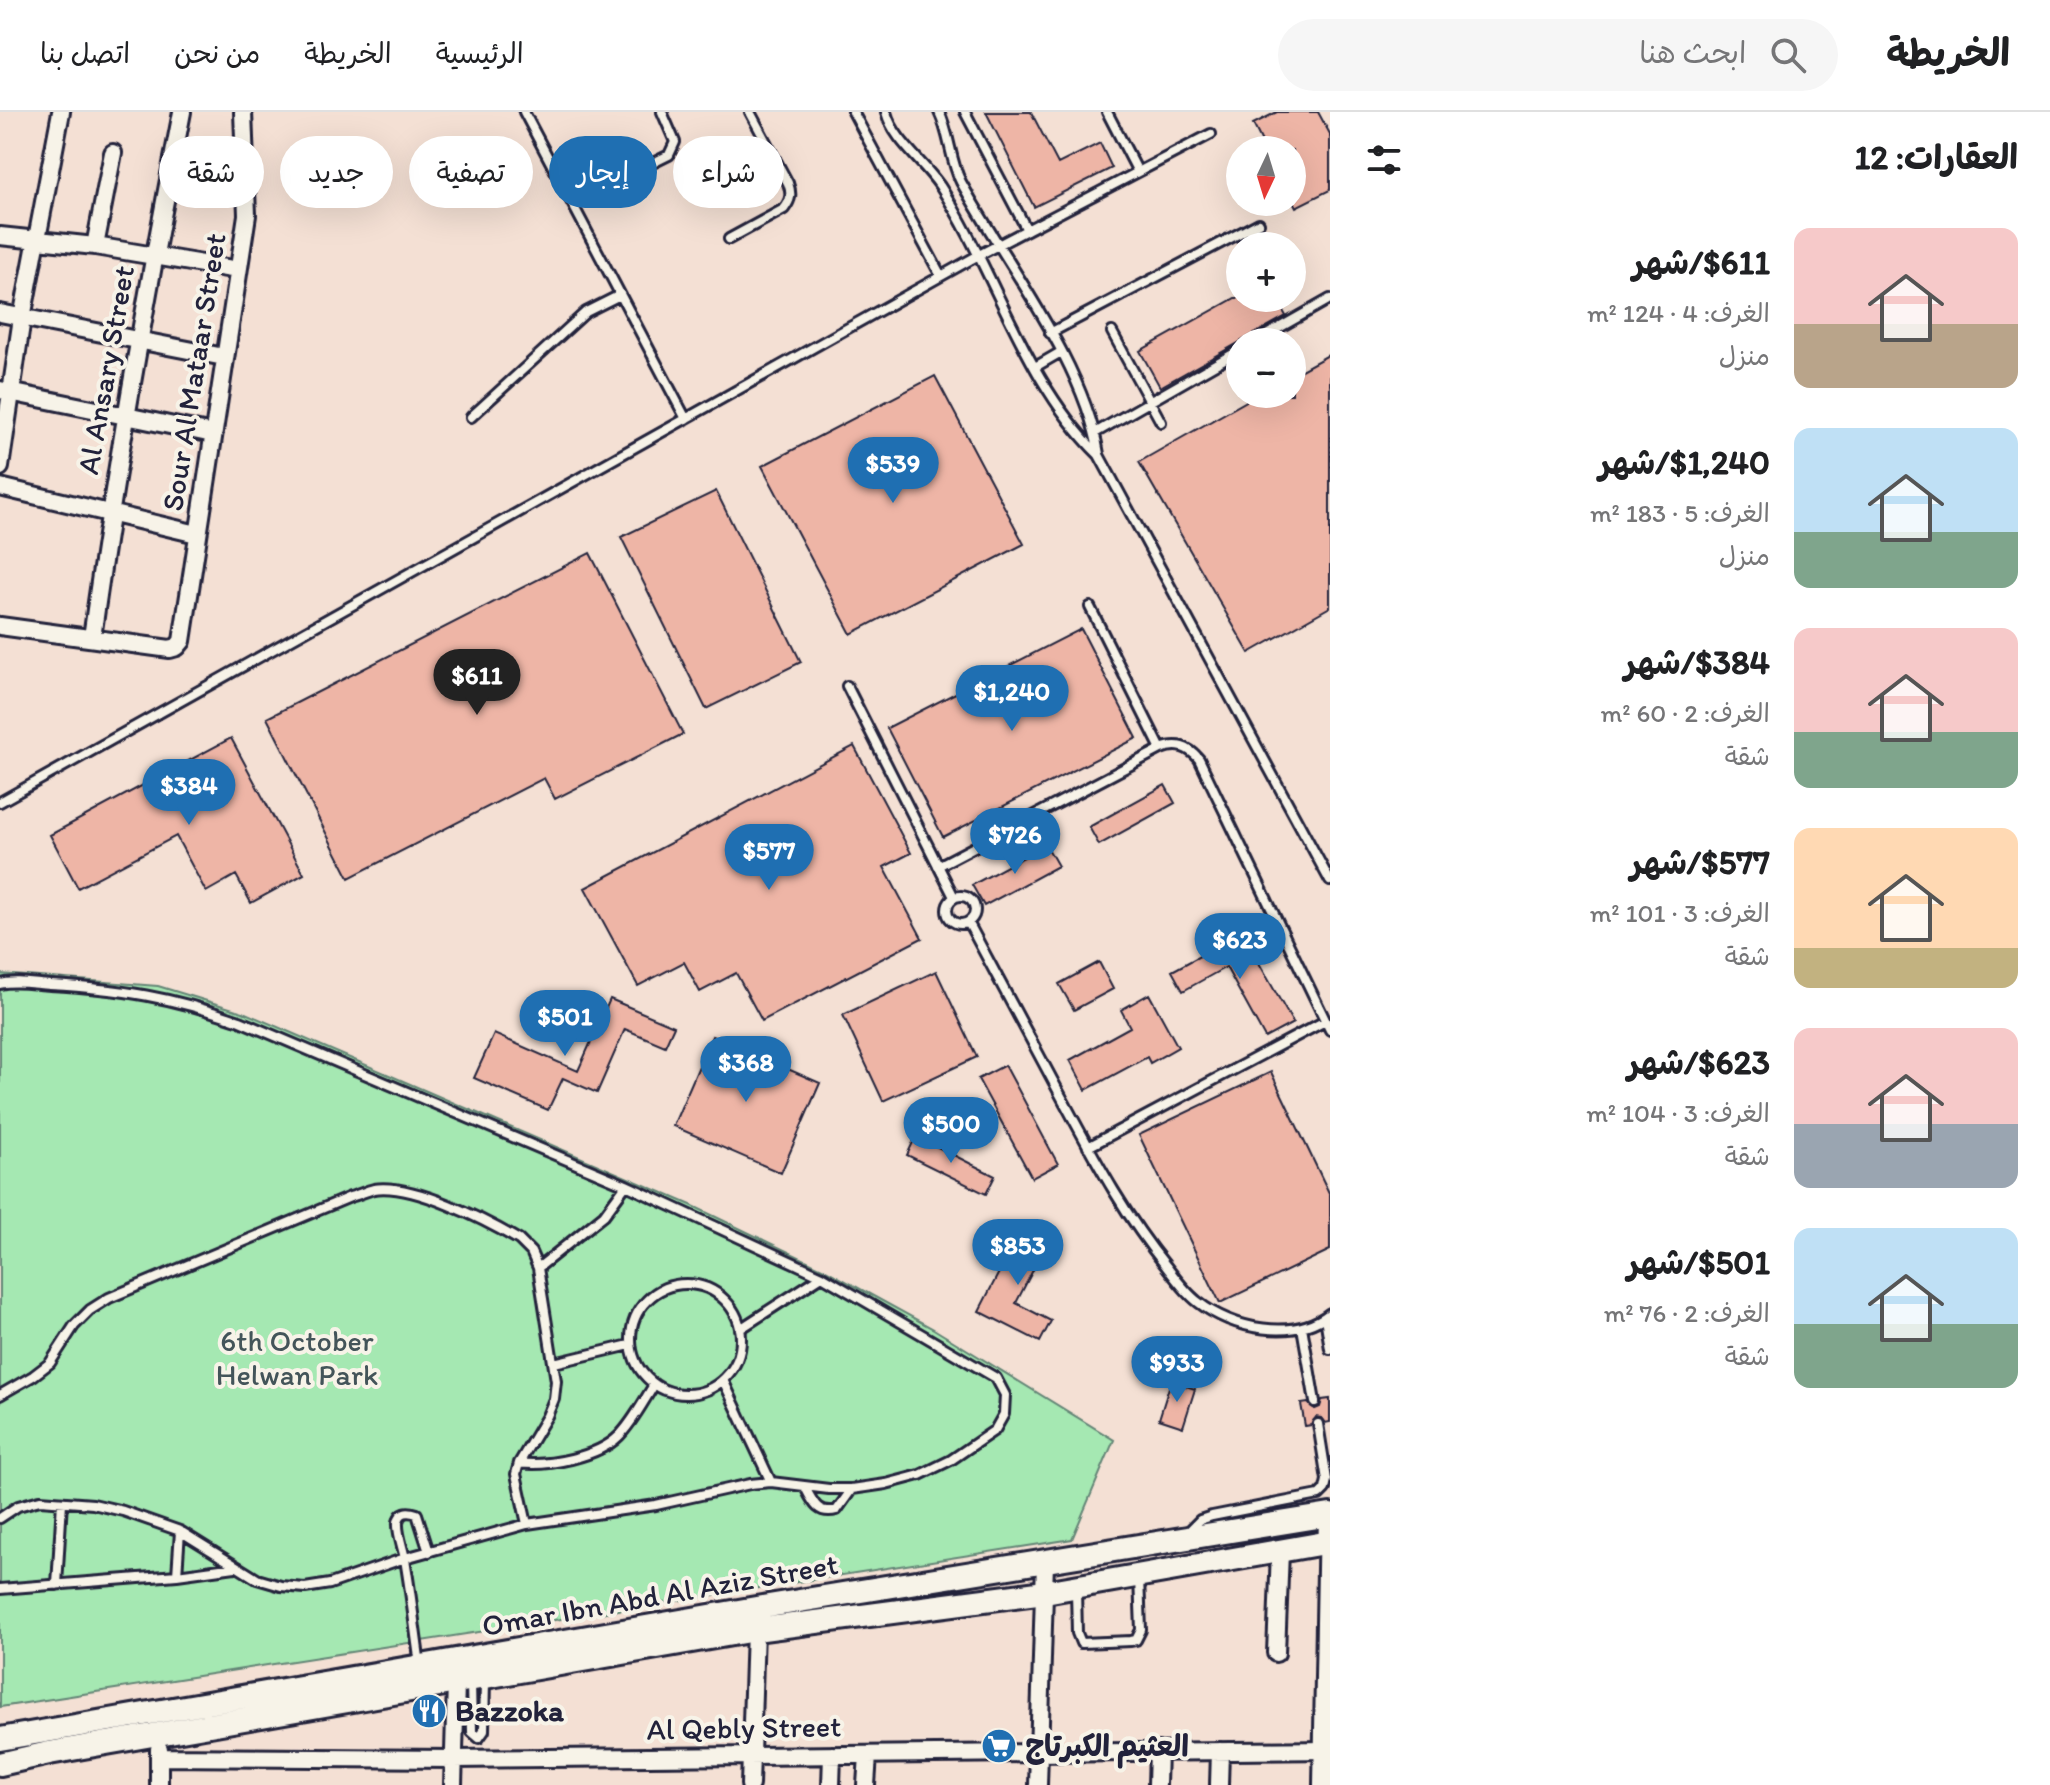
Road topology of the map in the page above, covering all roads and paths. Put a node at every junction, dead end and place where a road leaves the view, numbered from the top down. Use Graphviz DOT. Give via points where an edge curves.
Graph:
graph roads {
  1 [pos="61,112"];
  2 [pos="182,112"];
  3 [pos="243,112"];
  4 [pos="524,112"];
  5 [pos="662,112"];
  6 [pos="750,112"];
  7 [pos="853,112"];
  8 [pos="886,112"];
  9 [pos="939,112"];
  10 [pos="965,112"];
  11 [pos="1107,112"];
  12 [pos="1211,134"];
  13 [pos="113,153"];
  14 [pos="549,159"];
  15 [pos="657,161"];
  16 [pos="1138,172"];
  17 [pos="575,208"];
  18 [pos="1259,223"];
  19 [pos="1027,230"];
  20 [pos="0,236"];
  21 [pos="37,239"];
  22 [pos="729,239"];
  23 [pos="998,245"];
  24 [pos="95,246"];
  25 [pos="154,255"];
  26 [pos="977,256"];
  27 [pos="238,270"];
  28 [pos="941,276"];
  29 [pos="620,295"];
  30 [pos="1330,299"];
  31 [pos="0,313"];
  32 [pos="22,318"];
  33 [pos="1279,328"];
  34 [pos="1112,332"];
  35 [pos="1050,333"];
  36 [pos="138,341"];
  37 [pos="1061,352"];
  38 [pos="224,357"];
  39 [pos="1226,358"];
  40 [pos="1035,367"];
  41 [pos="5,391"];
  42 [pos="1150,401"];
  43 [pos="126,416"];
  44 [pos="471,417"];
  45 [pos="686,419"];
  46 [pos="1161,422"];
  47 [pos="1095,433"];
  48 [pos="213,434"];
  49 [pos="1099,455"];
  50 [pos="0,467"];
  51 [pos="0,487"];
  52 [pos="109,512"];
  53 [pos="197,534"];
  54 [pos="1090,607"];
  55 [pos="0,626"];
  56 [pos="92,638"];
  57 [pos="847,686"];
  58 [pos="1161,749"];
  59 [pos="0,802"];
  60 [pos="938,866"];
  61 [pos="1330,881"];
  62 [pos="954,897"];
  63 [pos="968,922"];
  64 [pos="0,984"];
  65 [pos="1325,1021"];
  66 [pos="1330,1030"];
  67 [pos="1088,1147"];
  68 [pos="626,1185"];
  69 [pos="538,1268"];
  70 [pos="822,1276"];
  71 [pos="1328,1315"];
  72 [pos="1302,1327"];
  73 [pos="740,1329"];
  74 [pos="630,1345"];
  75 [pos="1330,1349"];
  76 [pos="554,1363"];
  77 [pos="723,1380"];
  78 [pos="654,1385"];
  79 [pos="0,1395"];
  80 [pos="1315,1402"];
  81 [pos="1318,1424"];
  82 [pos="519,1463"];
  83 [pos="771,1482"];
  84 [pos="805,1487"];
  85 [pos="852,1489"];
  86 [pos="62,1502"];
  87 [pos="1330,1515"];
  88 [pos="0,1518"];
  89 [pos="527,1524"];
  90 [pos="180,1531"];
  91 [pos="1182,1539"];
  92 [pos="1330,1542"];
  93 [pos="1280,1551"];
  94 [pos="429,1552"];
  95 [pos="405,1558"];
  96 [pos="1045,1562"];
  97 [pos="235,1567"];
  98 [pos="177,1575"];
  99 [pos="1139,1575"];
  100 [pos="57,1585"];
  101 [pos="1076,1585"];
  102 [pos="0,1589"];
  103 [pos="1045,1592"];
  104 [pos="755,1630"];
  105 [pos="1276,1653"];
  106 [pos="420,1666"];
  107 [pos="471,1681"];
  108 [pos="0,1739"];
  109 [pos="159,1746"];
  110 [pos="1327,1750"];
  111 [pos="1158,1751"];
  112 [pos="1220,1751"];
  113 [pos="1040,1753"];
  114 [pos="832,1755"];
  115 [pos="868,1755"];
  116 [pos="751,1756"];
  117 [pos="454,1759"];
  118 [pos="0,1764"];
  119 [pos="159,1785"];
  120 [pos="453,1785"];
  121 [pos="750,1785"];
  122 [pos="831,1785"];
  123 [pos="866,1785"];
  124 [pos="1038,1785"];
  125 [pos="1157,1785"];
  126 [pos="1219,1785"];
  127 [pos="1324,1785"];
  1 -- 21 [label="street"];
  2 -- 25 [label="street, Al Ansary Street"];
  3 -- 27 [label="street, Sour Al Mataar Street" via="248,201"];
  4 -- 14 [label="lane"];
  5 -- 15 [label="lane" via="675,142 669,155"];
  6 -- 22 [label="lane" via="788,183 790,202"];
  7 -- 28 [label="lane"];
  8 -- 26 [label="lane" via="900,139 940,187"];
  9 -- 23 [label="lane" via="959,178"];
  10 -- 19 [label="lane"];
  11 -- 16 [label="lane"];
  12 -- 16 [label="lane"];
  13 -- 24 [label="street"];
  16 -- 19 [label="lane"];
  17 -- 29 [label="lane"];
  18 -- 35 [label="lane"];
  19 -- 23 [label="lane"];
  20 -- 21 [label="street"];
  21 -- 24 [label="street"];
  21 -- 32 [label="street"];
  23 -- 26 [label="lane"];
  23 -- 35 [label="lane"];
  24 -- 25 [label="street"];
  25 -- 27 [label="street"];
  25 -- 36 [label="street, Al Ansary Street"];
  26 -- 28 [label="lane"];
  26 -- 40 [label="lane"];
  27 -- 38 [label="street, Sour Al Mataar Street"];
  28 -- 45 [label="lane"];
  29 -- 44 [label="lane" via="586,312"];
  29 -- 45 [label="lane"];
  30 -- 33 [label="lane"];
  31 -- 32 [label="street"];
  32 -- 36 [label="street"];
  32 -- 41 [label="street"];
  34 -- 42 [label="lane"];
  35 -- 37 [label="lane"];
  36 -- 38 [label="street"];
  36 -- 43 [label="street, Al Ansary Street"];
  37 -- 40 [label="lane"];
  37 -- 47 [label="lane"];
  38 -- 48 [label="street, Sour Al Mataar Street"];
  39 -- 42 [label="lane"];
  40 -- 49 [label="lane" via="1059,409"];
  41 -- 43 [label="street"];
  41 -- 50 [label="street"];
  42 -- 46 [label="lane"];
  42 -- 47 [label="lane"];
  43 -- 48 [label="street"];
  43 -- 52 [label="street, Al Ansary Street"];
  45 -- 59 [label="lane"];
  47 -- 49 [label="lane"];
  48 -- 53 [label="street, Sour Al Mataar Street"];
  49 -- 61 [label="lane"];
  51 -- 52 [label="street"];
  52 -- 53 [label="street"];
  52 -- 56 [label="street, Al Ansary Street"];
  53 -- 56 [label="street, Sour Al Mataar Street" via="177,647"];
  54 -- 58 [label="lane"];
  55 -- 56 [label="street"];
  57 -- 60 [label="lane"];
  58 -- 60 [label="lane"];
  58 -- 65 [label="lane" via="1182,746 1199,759"];
  60 -- 62 [label="lane"];
  62 -- 63 [label="lane" via="947,907 950,919"];
  62 -- 63 [label="lane" via="972,900 975,913"];
  63 -- 67 [label="lane"];
  64 -- 68 [label="lane" via="112,988 199,1006"];
  65 -- 66 [label="lane"];
  65 -- 67 [label="lane"];
  67 -- 72 [label="lane" via="1148,1245 1200,1304 1270,1330"];
  68 -- 69 [label="lane" via="604,1215"];
  68 -- 70 [label="lane"];
  69 -- 76 [label="lane"];
  69 -- 79 [label="lane" via="531,1252 504,1231 425,1196 374,1189 109,1298 74,1326 50,1363"];
  70 -- 73 [label="lane"];
  70 -- 85 [label="lane" via="996,1378 1005,1395 1004,1414 995,1430 951,1460 920,1475"];
  71 -- 72 [label="lane"];
  71 -- 75 [label="lane"];
  72 -- 80 [label="lane"];
  73 -- 74 [label="lane" via="735,1313 718,1295 678,1285 647,1299 631,1328"];
  73 -- 77 [label="lane" via="738,1357"];
  74 -- 76 [label="lane"];
  74 -- 78 [label="lane" via="634,1361"];
  76 -- 82 [label="lane" via="554,1399"];
  77 -- 78 [label="lane" via="711,1389 682,1395"];
  77 -- 83 [label="lane"];
  78 -- 82 [label="lane" via="610,1444 547,1464"];
  81 -- 91 [label="lane" via="1327,1480 1319,1495 1212,1516 1200,1520"];
  82 -- 89 [label="lane"];
  83 -- 84 [label="lane"];
  83 -- 89 [label="lane"];
  84 -- 85 [label="lane"];
  84 -- 85 [label="lane" via="816,1508 826,1512 837,1510"];
  86 -- 88 [label="lane" via="40,1500"];
  86 -- 90 [label="lane" via="123,1511"];
  86 -- 100 [label="lane"];
  87 -- 91 [label="main road, Omar Ibn Abd Al Aziz Street"];
  87 -- 92 [label="street"];
  89 -- 94 [label="lane"];
  90 -- 97 [label="lane"];
  90 -- 98 [label="lane"];
  91 -- 96 [label="main road, Omar Ibn Abd Al Aziz Street"];
  92 -- 93 [label="main road, Omar Ibn Abd Al Aziz Street"];
  92 -- 110 [label="street"];
  93 -- 99 [label="main road, Omar Ibn Abd Al Aziz Street"];
  93 -- 105 [label="street"];
  94 -- 95 [label="lane"];
  94 -- 95 [label="lane" via="417,1514 410,1511 398,1518"];
  95 -- 97 [label="lane" via="305,1588 257,1579"];
  95 -- 106 [label="lane"];
  96 -- 103 [label="street"];
  96 -- 106 [label="main road, Omar Ibn Abd Al Aziz Street"];
  97 -- 98 [label="lane"];
  98 -- 100 [label="lane"];
  99 -- 101 [label="main road, Omar Ibn Abd Al Aziz Street"];
  99 -- 101 [label="lane" via="1141,1630 1131,1641 1081,1643"];
  100 -- 102 [label="lane"];
  101 -- 103 [label="main road, Omar Ibn Abd Al Aziz Street"];
  103 -- 104 [label="main road, Omar Ibn Abd Al Aziz Street"];
  103 -- 113 [label="street"];
  104 -- 107 [label="main road, Omar Ibn Abd Al Aziz Street"];
  104 -- 116 [label="street"];
  106 -- 108 [label="main road, Omar Ibn Abd Al Aziz Street"];
  107 -- 107 [label="lane" via="472,1732 479,1738 484,1731"];
  107 -- 109 [label="main road, Omar Ibn Abd Al Aziz Street"];
  107 -- 117 [label="street"];
  109 -- 117 [label="street, Al Qebly Street"];
  109 -- 118 [label="main road, Omar Ibn Abd Al Aziz Street" via="49,1753"];
  109 -- 119 [label="street"];
  110 -- 112 [label="street, Al Qebly Street"];
  110 -- 127 [label="street"];
  111 -- 112 [label="street, Al Qebly Street"];
  111 -- 113 [label="street, Al Qebly Street"];
  111 -- 125 [label="street"];
  112 -- 126 [label="street"];
  113 -- 115 [label="street, Al Qebly Street"];
  113 -- 124 [label="street"];
  114 -- 115 [label="street, Al Qebly Street"];
  114 -- 116 [label="street, Al Qebly Street"];
  114 -- 122 [label="street"];
  115 -- 123 [label="street"];
  116 -- 117 [label="street, Al Qebly Street"];
  116 -- 121 [label="street"];
  117 -- 120 [label="street"];
}
